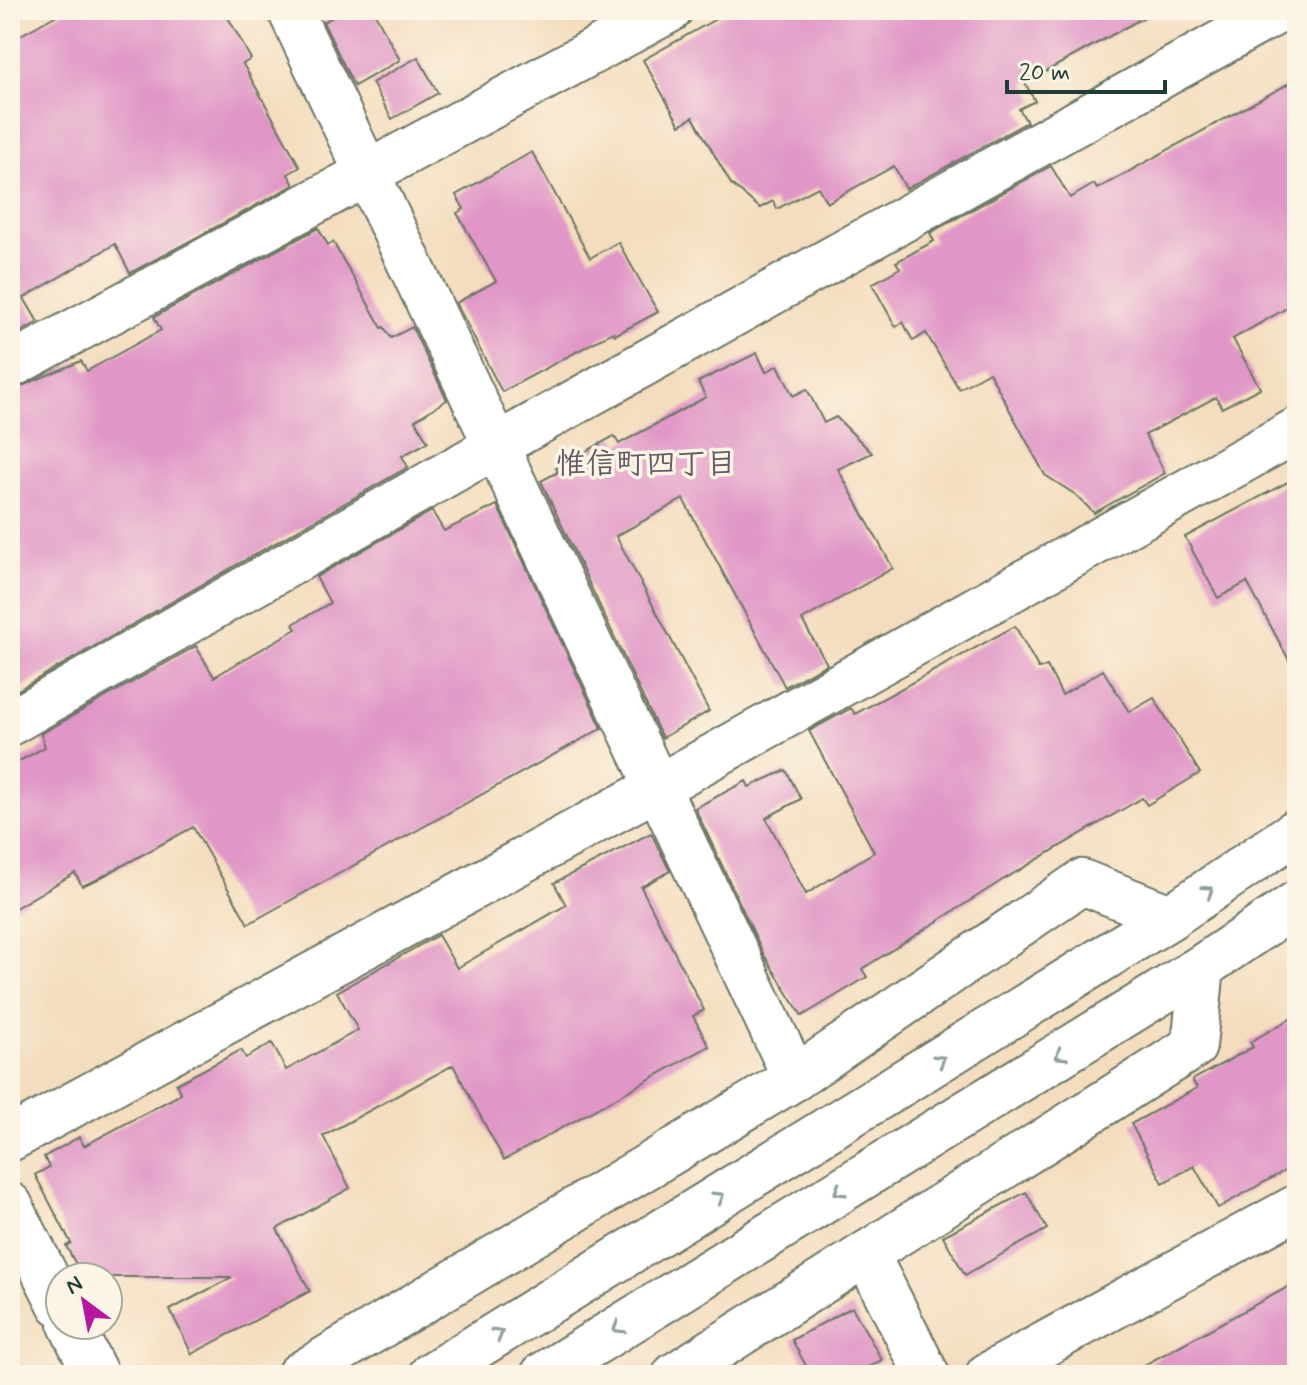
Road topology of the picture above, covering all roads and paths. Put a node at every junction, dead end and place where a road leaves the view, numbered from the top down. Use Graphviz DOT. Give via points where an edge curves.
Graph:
graph roads {
  1 [pos="290,10"];
  2 [pos="670,10"];
  3 [pos="1280,10"];
  4 [pos="366,173"];
  5 [pos="10,366"];
  6 [pos="1297,430"];
  7 [pos="496,446"];
  8 [pos="10,723"];
  9 [pos="656,788"];
  10 [pos="1297,831"];
  11 [pos="1297,903"];
  12 [pos="1170,917"];
  13 [pos="1202,967"];
  14 [pos="795,1078"];
  15 [pos="10,1139"];
  16 [pos="10,1205"];
  17 [pos="1297,1207"];
  18 [pos="867,1255"];
  19 [pos="44,1272"];
  20 [pos="79,1341"];
  21 [pos="96,1375"];
  22 [pos="299,1375"];
  23 [pos="431,1375"];
  24 [pos="543,1375"];
  25 [pos="675,1375"];
  26 [pos="927,1375"];
  27 [pos="988,1375"];
  1 -- 4 [label="street"];
  2 -- 4 [label="street"];
  3 -- 7 [label="street"];
  4 -- 5 [label="street"];
  4 -- 7 [label="street"];
  6 -- 9 [label="street"];
  7 -- 8 [label="street"];
  7 -- 9 [label="street"];
  9 -- 14 [label="street"];
  9 -- 15 [label="street"];
  12 -- 10 [label="street, one-way"];
  11 -- 13 [label="street"];
  12 -- 14 [label="street" via="1082,882"];
  23 -- 12 [label="street, one-way"];
  13 -- 18 [label="street" via="1194,1046"];
  13 -- 24 [label="street, one-way"];
  14 -- 22 [label="street"];
  16 -- 19 [label="street"];
  17 -- 27 [label="street"];
  18 -- 25 [label="street"];
  18 -- 26 [label="street"];
  20 -- 21 [label="street"];
}
